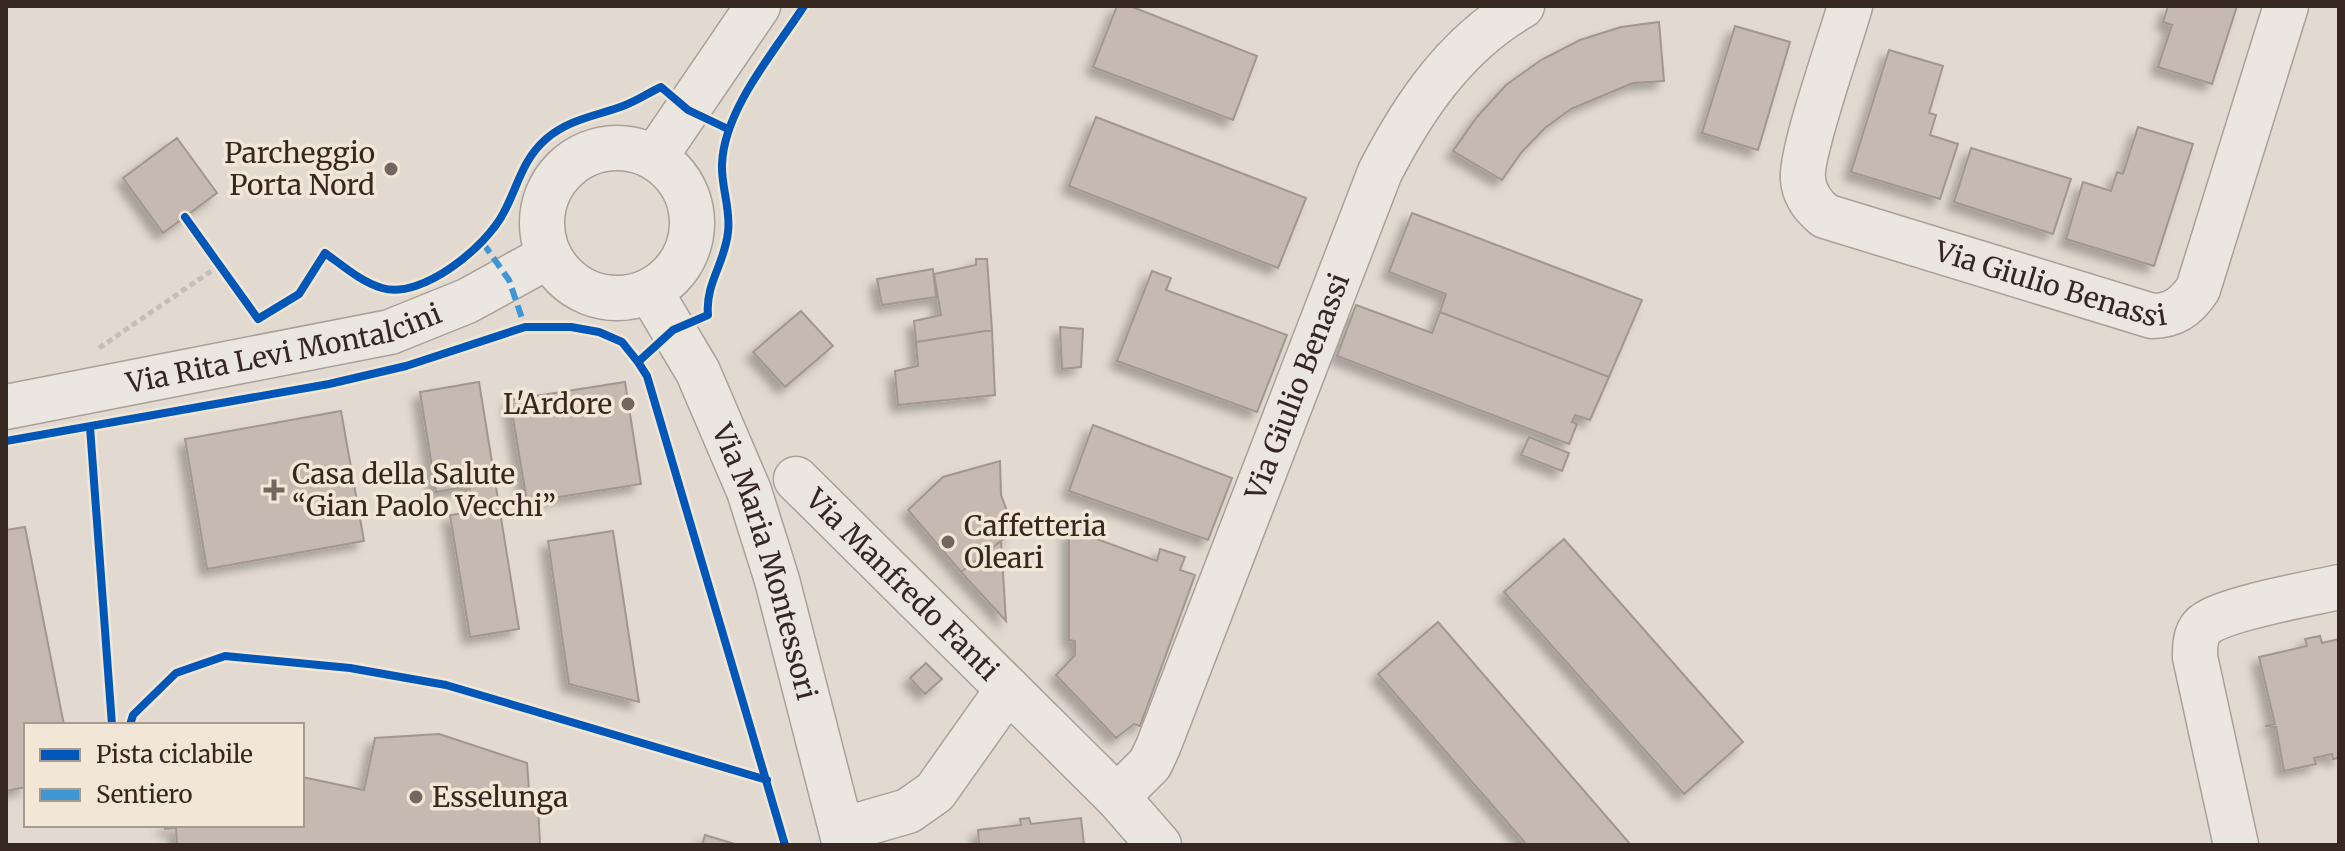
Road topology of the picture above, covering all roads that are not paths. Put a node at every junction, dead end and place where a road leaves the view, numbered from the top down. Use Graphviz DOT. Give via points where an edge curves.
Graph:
graph roads {
  1 [pos="758,6"];
  2 [pos="1522,6"];
  3 [pos="1850,6"];
  4 [pos="2286,6"];
  5 [pos="655,157"];
  6 [pos="549,256"];
  7 [pos="650,291"];
  8 [pos="6,407"];
  9 [pos="796,479"];
  10 [pos="2339,587"];
  11 [pos="1008,689"];
  12 [pos="1117,797"];
  13 [pos="843,837"];
  14 [pos="1159,845"];
  15 [pos="2236,845"];
  1 -- 5 [label="street"];
  2 -- 12 [label="street, Via Giulio Benassi" via="1463,51 1431,86 1380,172 1158,747 1150,764"];
  3 -- 4 [label="street, Via Giulio Benassi" via="1803,166 1808,195 1817,209 1825,216 2152,316 2174,313 2198,289"];
  5 -- 6 [label="street" via="615,147 594,151 559,175 542,214"];
  5 -- 7 [label="street" via="684,186 693,226 680,264"];
  6 -- 7 [label="street" via="575,285 592,294 611,298"];
  6 -- 8 [label="street, Via Rita Levi Montalcini" via="467,301 390,332"];
  7 -- 13 [label="street, Via Maria Montessori" via="698,372 749,491"];
  9 -- 11 [label="street, Via Manfredo Fanti"];
  10 -- 15 [label="street" via="2220,615 2198,635 2195,657"];
  11 -- 12 [label="street, Via Manfredo Fanti"];
  11 -- 13 [label="street, Via Manfredo Fanti" via="935,792 898,816"];
  12 -- 14 [label="street, Via Manfredo Fanti"];
}
